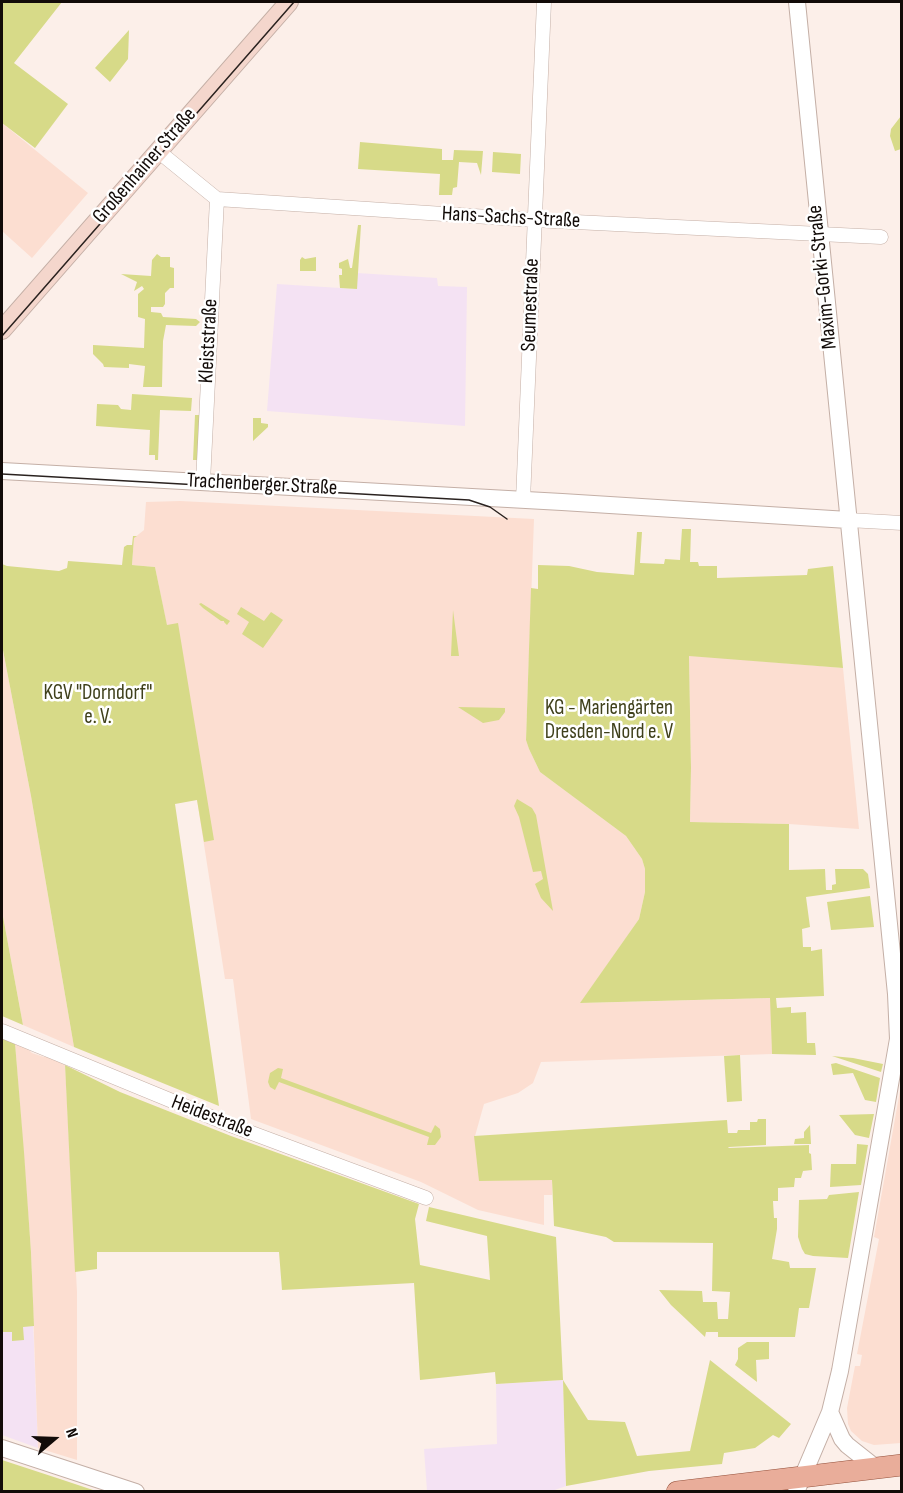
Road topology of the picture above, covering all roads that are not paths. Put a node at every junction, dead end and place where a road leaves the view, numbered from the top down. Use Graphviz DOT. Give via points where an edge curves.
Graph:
graph roads {
  1 [pos="289,2"];
  2 [pos="544,2"];
  3 [pos="797,2"];
  4 [pos="158,151"];
  5 [pos="216,199"];
  6 [pos="534,220"];
  7 [pos="819,234"];
  8 [pos="881,237"];
  9 [pos="2,330"];
  10 [pos="2,471"];
  11 [pos="202,482"];
  12 [pos="523,500"];
  13 [pos="848,520"];
  14 [pos="902,523"];
  15 [pos="898,994"];
  16 [pos="2,1030"];
  17 [pos="426,1198"];
  18 [pos="830,1412"];
  19 [pos="2,1448"];
  20 [pos="902,1465"];
  21 [pos="876,1468"];
  22 [pos="799,1484"];
  23 [pos="136,1491"];
  24 [pos="678,1491"];
  1 -- 4 [label="main road, Großenhainer Straße"];
  2 -- 6 [label="street, Seumestraße"];
  3 -- 7 [label="street, Maxim-Gorki-Straße"];
  4 -- 5 [label="street"];
  4 -- 9 [label="main road, Großenhainer Straße"];
  5 -- 6 [label="street, Hans-Sachs-Straße"];
  5 -- 11 [label="street, Kleiststraße"];
  6 -- 7 [label="street, Hans-Sachs-Straße"];
  6 -- 12 [label="street, Seumestraße"];
  7 -- 8 [label="street, Hans-Sachs-Straße"];
  7 -- 13 [label="street, Maxim-Gorki-Straße"];
  10 -- 11 [label="street, Trachenberger Straße"];
  11 -- 12 [label="street, Trachenberger Straße"];
  12 -- 13 [label="street, Trachenberger Straße"];
  13 -- 14 [label="street"];
  13 -- 15 [label="street, Maxim-Gorki-Straße"];
  15 -- 18 [label="street, Maxim-Gorki-Straße" via="897,1051"];
  16 -- 17 [label="street, Heidestraße" via="233,1126"];
  18 -- 21 [label="street" via="842,1439"];
  18 -- 22 [label="street"];
  19 -- 23 [label="street"];
  20 -- 21 [label="main road"];
  21 -- 22 [label="main road"];
  22 -- 24 [label="main road"];
}
